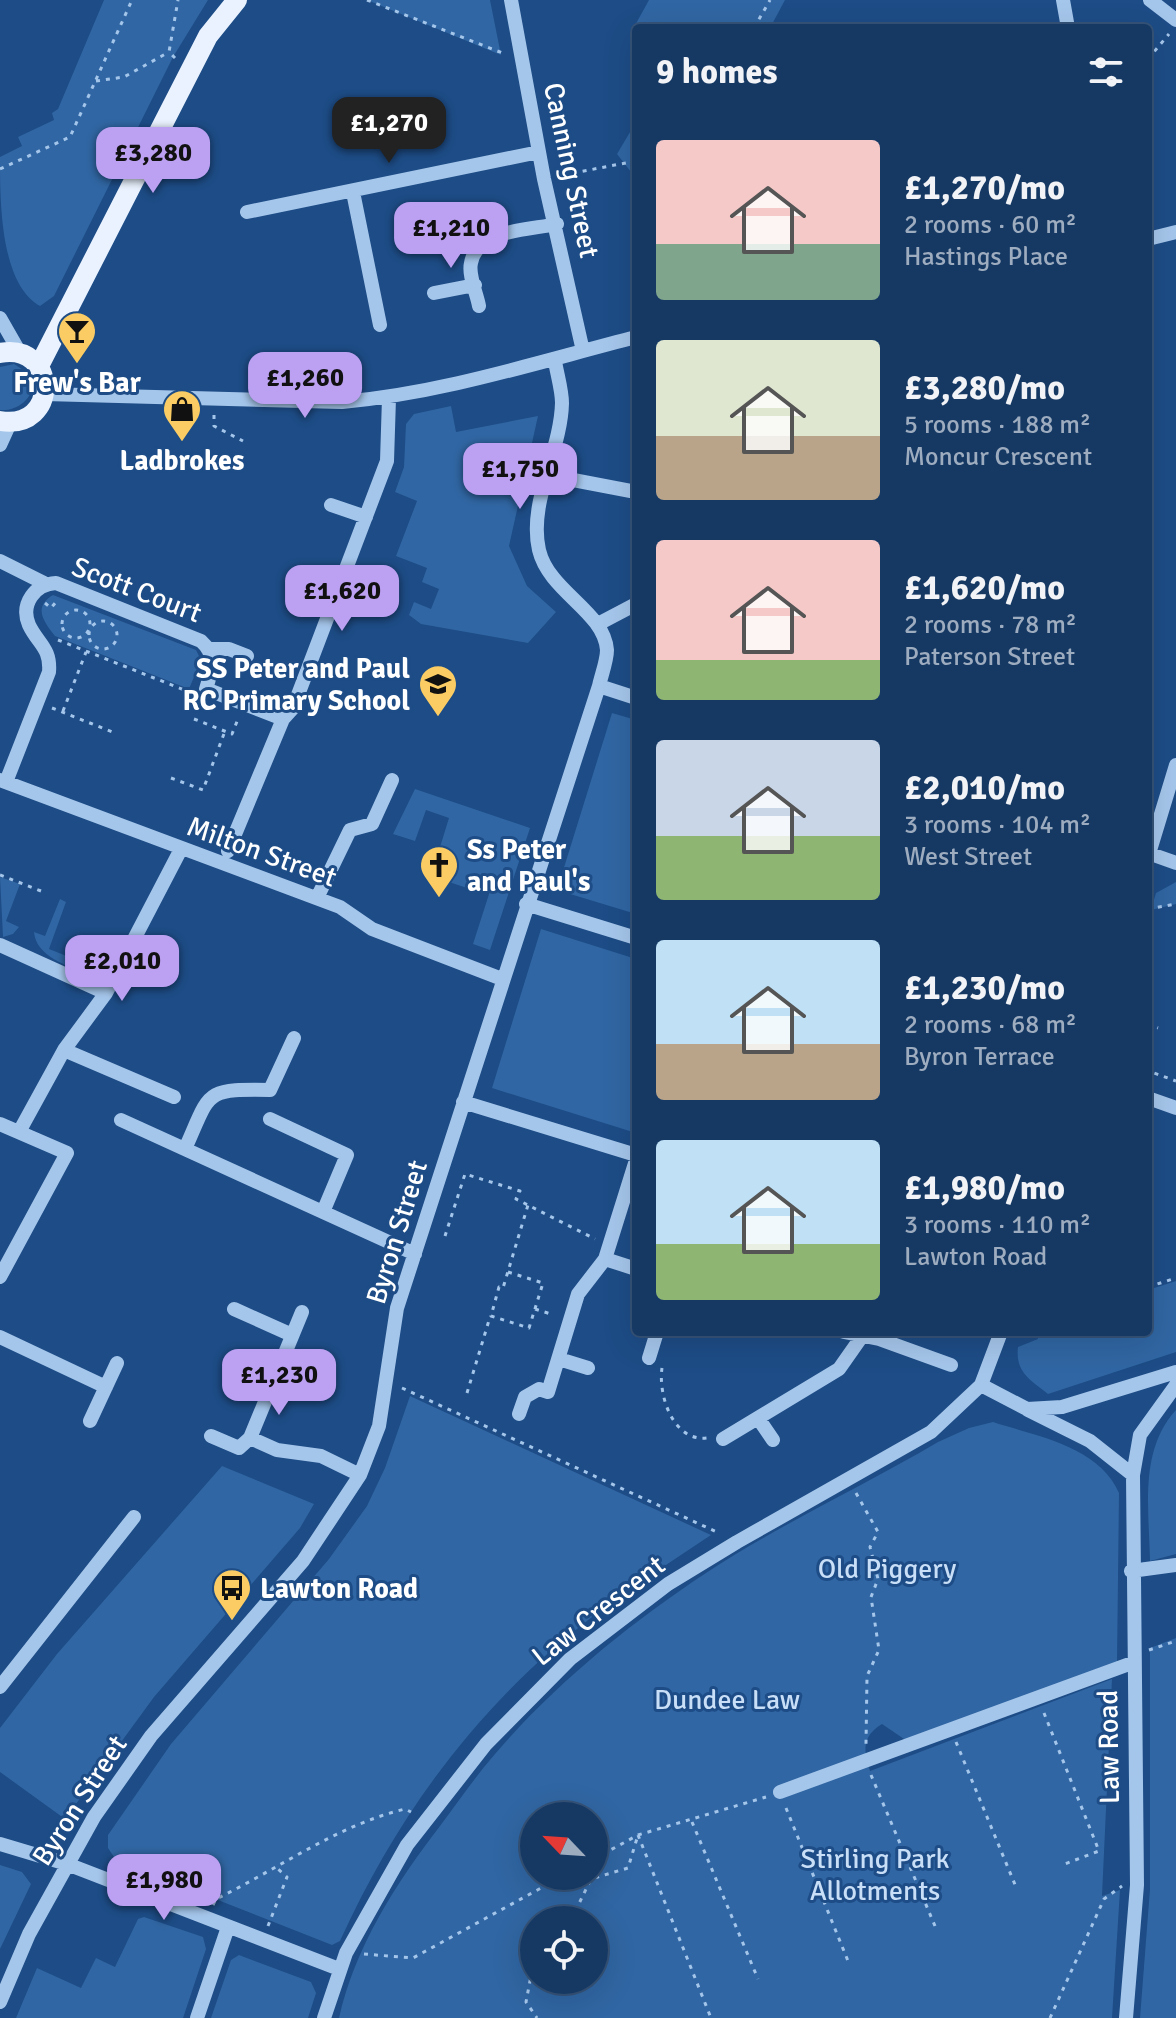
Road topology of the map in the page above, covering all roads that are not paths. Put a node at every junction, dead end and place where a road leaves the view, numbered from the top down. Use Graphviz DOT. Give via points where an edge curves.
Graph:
graph roads {
  1 [pos="237,0"];
  2 [pos="511,0"];
  3 [pos="1063,0"];
  4 [pos="1150,0"];
  5 [pos="1176,23"];
  6 [pos="1067,24"];
  7 [pos="539,152"];
  8 [pos="353,192"];
  9 [pos="247,212"];
  10 [pos="557,224"];
  11 [pos="1176,232"];
  12 [pos="1152,238"];
  13 [pos="475,285"];
  14 [pos="434,293"];
  15 [pos="479,306"];
  16 [pos="0,318"];
  17 [pos="380,325"];
  18 [pos="632,338"];
  19 [pos="583,351"];
  20 [pos="10,353"];
  21 [pos="555,361"];
  22 [pos="39,366"];
  23 [pos="45,394"];
  24 [pos="389,398"];
  25 [pos="5,422"];
  26 [pos="0,445"];
  27 [pos="547,475"];
  28 [pos="632,491"];
  29 [pos="331,505"];
  30 [pos="366,517"];
  31 [pos="0,561"];
  32 [pos="38,588"];
  33 [pos="632,606"];
  34 [pos="598,624"];
  35 [pos="211,649"];
  36 [pos="247,656"];
  37 [pos="599,686"];
  38 [pos="632,697"];
  39 [pos="283,719"];
  40 [pos="1176,765"];
  41 [pos="392,780"];
  42 [pos="3,781"];
  43 [pos="1152,842"];
  44 [pos="181,849"];
  45 [pos="228,851"];
  46 [pos="1152,856"];
  47 [pos="1176,863"];
  48 [pos="317,898"];
  49 [pos="526,904"];
  50 [pos="632,937"];
  51 [pos="0,945"];
  52 [pos="502,979"];
  53 [pos="106,993"];
  54 [pos="294,1038"];
  55 [pos="64,1050"];
  56 [pos="174,1097"];
  57 [pos="1152,1099"];
  58 [pos="463,1102"];
  59 [pos="1176,1108"];
  60 [pos="270,1119"];
  61 [pos="121,1120"];
  62 [pos="0,1124"];
  63 [pos="19,1132"];
  64 [pos="185,1149"];
  65 [pos="632,1156"];
  66 [pos="632,1170"];
  67 [pos="323,1212"];
  68 [pos="607,1253"];
  69 [pos="415,1254"];
  70 [pos="632,1267"];
  71 [pos="0,1277"];
  72 [pos="234,1309"];
  73 [pos="302,1312"];
  74 [pos="292,1335"];
  75 [pos="656,1336"];
  76 [pos="863,1336"];
  77 [pos="868,1336"];
  78 [pos="999,1336"];
  79 [pos="0,1337"];
  80 [pos="649,1358"];
  81 [pos="559,1359"];
  82 [pos="117,1363"];
  83 [pos="951,1365"];
  84 [pos="588,1368"];
  85 [pos="1176,1372"];
  86 [pos="981,1385"];
  87 [pos="1176,1385"];
  88 [pos="106,1387"];
  89 [pos="1027,1409"];
  90 [pos="519,1414"];
  91 [pos="758,1418"];
  92 [pos="90,1421"];
  93 [pos="211,1436"];
  94 [pos="250,1438"];
  95 [pos="723,1439"];
  96 [pos="773,1440"];
  97 [pos="360,1475"];
  98 [pos="1133,1475"];
  99 [pos="134,1517"];
  100 [pos="1176,1565"];
  101 [pos="1131,1571"];
  102 [pos="1132,1657"];
  103 [pos="0,1687"];
  104 [pos="780,1792"];
  105 [pos="0,1844"];
  106 [pos="67,1864"];
  107 [pos="228,1927"];
  108 [pos="339,1969"];
  109 [pos="0,2002"];
  110 [pos="197,2018"];
  111 [pos="324,2018"];
  112 [pos="1126,2018"];
  1 -- 22 [label="main road" via="208,36"];
  2 -- 7 [label="street, Canning Street"];
  3 -- 6 [label="street"];
  4 -- 5 [label="street"];
  7 -- 8 [label="street"];
  7 -- 10 [label="street, Canning Street"];
  8 -- 9 [label="street"];
  8 -- 17 [label="street"];
  10 -- 13 [label="street" via="494,236 480,245 470,264"];
  10 -- 19 [label="street, Canning Street"];
  11 -- 12 [label="street"];
  13 -- 14 [label="street"];
  13 -- 15 [label="street"];
  16 -- 20 [label="street"];
  18 -- 19 [label="street"];
  19 -- 21 [label="street"];
  20 -- 22 [label="main road"];
  21 -- 24 [label="street"];
  21 -- 27 [label="street" via="562,403"];
  22 -- 23 [label="main road"];
  23 -- 24 [label="street" via="342,402"];
  23 -- 25 [label="main road" via="32,415"];
  24 -- 30 [label="street" via="387,461"];
  25 -- 26 [label="street"];
  27 -- 28 [label="street"];
  27 -- 34 [label="street" via="537,521 545,568"];
  29 -- 30 [label="street"];
  30 -- 39 [label="street" via="293,708"];
  31 -- 32 [label="street"];
  32 -- 35 [label="street, Scott Court" via="56,583"];
  32 -- 42 [label="street, Scott Court" via="27,608 29,625 45,644 49,672"];
  33 -- 34 [label="street"];
  34 -- 37 [label="street, Byron Street" via="607,650"];
  35 -- 36 [label="street"];
  35 -- 39 [label="street, Scott Court" via="206,689"];
  37 -- 38 [label="street"];
  37 -- 49 [label="street, Byron Street"];
  39 -- 45 [label="street"];
  40 -- 43 [label="street"];
  41 -- 48 [label="street" via="372,824 350,830"];
  42 -- 44 [label="street, Milton Street"];
  44 -- 48 [label="street, Milton Street"];
  44 -- 53 [label="street"];
  46 -- 47 [label="street"];
  48 -- 52 [label="street, Milton Street" via="372,929"];
  49 -- 50 [label="street"];
  49 -- 52 [label="street, Byron Street"];
  51 -- 53 [label="street"];
  52 -- 58 [label="street, Byron Street"];
  53 -- 55 [label="street"];
  54 -- 64 [label="street" via="270,1090 222,1089 209,1097"];
  55 -- 56 [label="street"];
  55 -- 63 [label="street"];
  57 -- 59 [label="street"];
  58 -- 65 [label="street"];
  58 -- 69 [label="street, Byron Street"];
  60 -- 67 [label="street" via="347,1155"];
  61 -- 64 [label="street"];
  62 -- 63 [label="street"];
  63 -- 71 [label="street" via="67,1153"];
  64 -- 67 [label="street"];
  66 -- 68 [label="street"];
  67 -- 69 [label="street"];
  68 -- 70 [label="street"];
  68 -- 81 [label="street" via="578,1294"];
  69 -- 97 [label="street, Byron Street" via="397,1308 379,1426"];
  72 -- 74 [label="street"];
  73 -- 74 [label="street"];
  74 -- 94 [label="street"];
  75 -- 80 [label="street"];
  76 -- 91 [label="street" via="839,1369"];
  77 -- 83 [label="street"];
  78 -- 86 [label="street"];
  79 -- 88 [label="street"];
  81 -- 84 [label="street"];
  81 -- 90 [label="street" via="548,1392 539,1389 525,1397"];
  82 -- 88 [label="street"];
  85 -- 89 [label="street" via="1062,1407"];
  86 -- 89 [label="street"];
  86 -- 108 [label="street, Law Crescent" via="931,1432 668,1584 570,1659 486,1744 425,1820"];
  87 -- 98 [label="street, Law Road" via="1140,1435"];
  88 -- 92 [label="street"];
  89 -- 98 [label="street" via="1090,1441"];
  91 -- 95 [label="street"];
  91 -- 96 [label="street"];
  93 -- 94 [label="street" via="239,1448"];
  94 -- 97 [label="street" via="277,1450 321,1456"];
  97 -- 106 [label="street, Byron Street" via="303,1561 151,1736"];
  98 -- 101 [label="street, Law Road"];
  99 -- 103 [label="street"];
  100 -- 101 [label="street"];
  101 -- 102 [label="street, Law Road"];
  102 -- 104 [label="street" via="1038,1700"];
  102 -- 112 [label="street, Law Road" via="1137,1885"];
  105 -- 106 [label="street"];
  106 -- 107 [label="street"];
  106 -- 109 [label="street, Byron Street"];
  107 -- 108 [label="street"];
  107 -- 110 [label="street"];
  108 -- 111 [label="street, Law Crescent"];
}
